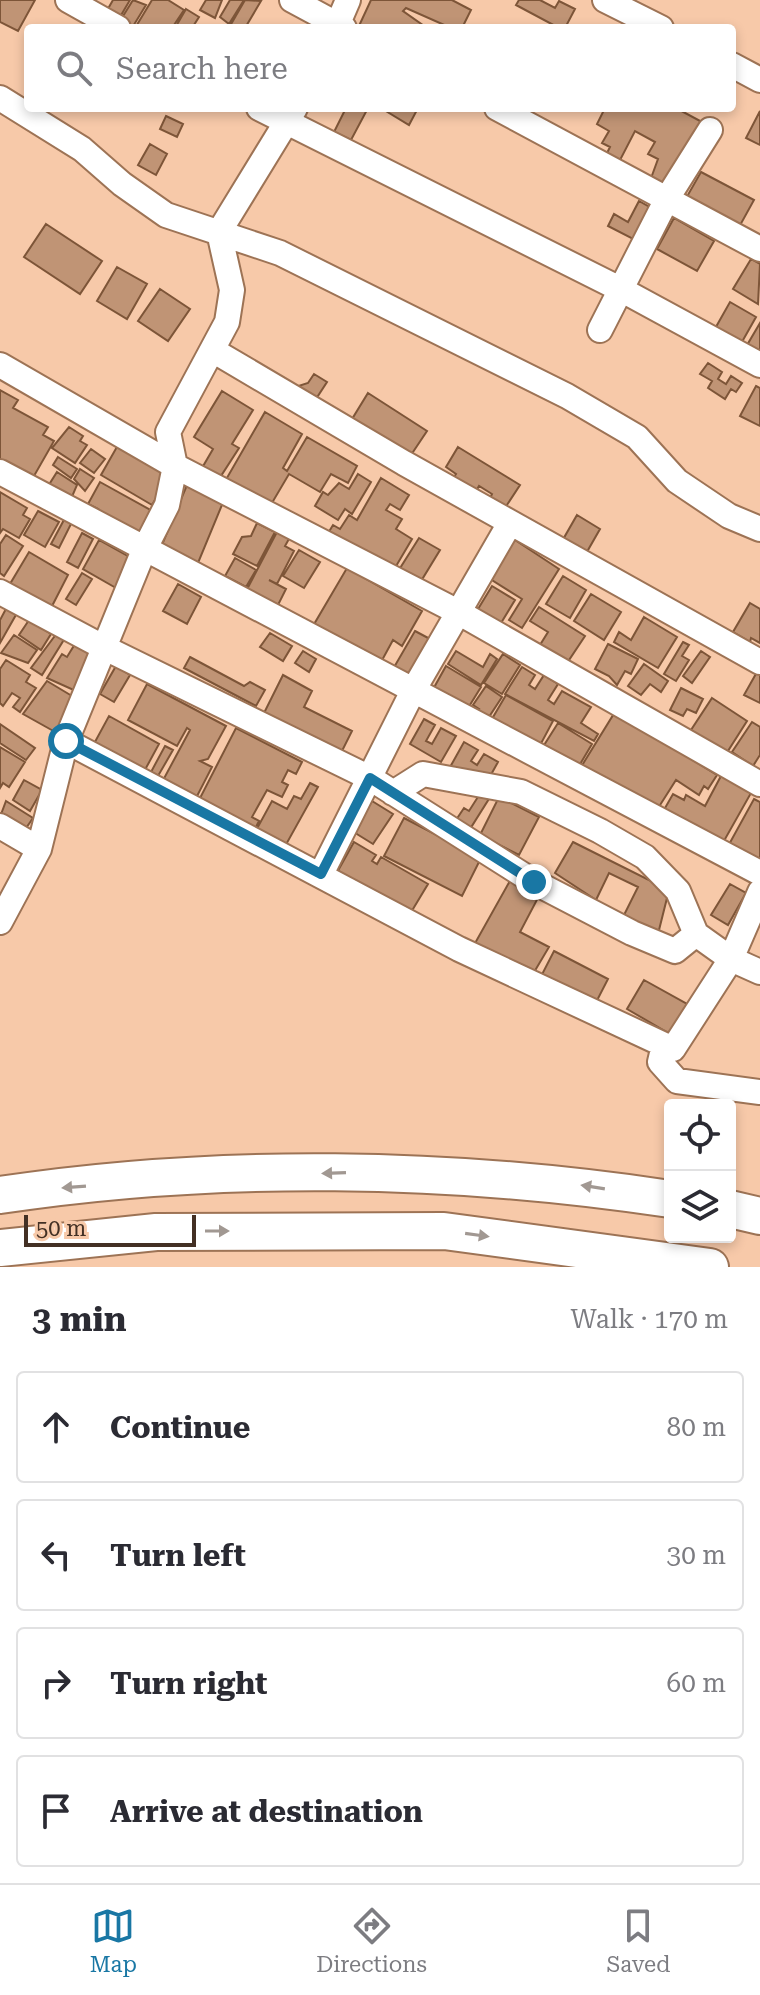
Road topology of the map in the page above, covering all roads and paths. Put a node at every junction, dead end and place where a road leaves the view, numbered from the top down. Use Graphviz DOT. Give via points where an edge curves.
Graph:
graph roads {
  1 [pos="68,0"];
  2 [pos="292,0"];
  3 [pos="348,0"];
  4 [pos="605,0"];
  5 [pos="111,24"];
  6 [pos="334,24"];
  7 [pos="340,24"];
  8 [pos="653,24"];
  9 [pos="736,67"];
  10 [pos="760,80"];
  11 [pos="0,98"];
  12 [pos="505,112"];
  13 [pos="291,116"];
  14 [pos="710,130"];
  15 [pos="668,197"];
  16 [pos="219,232"];
  17 [pos="760,249"];
  18 [pos="622,290"];
  19 [pos="600,330"];
  20 [pos="214,351"];
  21 [pos="0,365"];
  22 [pos="760,365"];
  23 [pos="175,466"];
  24 [pos="0,472"];
  25 [pos="510,523"];
  26 [pos="760,529"];
  27 [pos="144,550"];
  28 [pos="0,592"];
  29 [pos="458,612"];
  30 [pos="105,648"];
  31 [pos="760,662"];
  32 [pos="414,689"];
  33 [pos="66,741"];
  34 [pos="370,778"];
  35 [pos="758,781"];
  36 [pos="393,793"];
  37 [pos="0,826"];
  38 [pos="39,849"];
  39 [pos="760,873"];
  40 [pos="321,874"];
  41 [pos="760,892"];
  42 [pos="0,922"];
  43 [pos="696,934"];
  44 [pos="731,959"];
  45 [pos="760,972"];
  46 [pos="664,1045"];
  47 [pos="760,1092"];
  48 [pos="0,1195"];
  49 [pos="664,1198"];
  50 [pos="736,1210"];
  51 [pos="760,1216"];
  52 [pos="0,1248"];
  53 [pos="710,1267"];
  1 -- 5 [label="street"];
  2 -- 6 [label="street"];
  3 -- 7 [label="street"];
  4 -- 8 [label="street"];
  9 -- 10 [label="street"];
  11 -- 16 [label="street" via="82,149 166,215"];
  12 -- 15 [label="street"];
  13 -- 16 [label="street"];
  13 -- 18 [label="street"];
  14 -- 15 [label="street"];
  15 -- 17 [label="street"];
  15 -- 18 [label="street"];
  16 -- 20 [label="street" via="232,290 227,322"];
  16 -- 26 [label="street" via="280,253 567,396 637,437 677,481 729,516"];
  18 -- 19 [label="street"];
  18 -- 22 [label="street"];
  20 -- 23 [label="street" via="168,432"];
  20 -- 25 [label="street"];
  21 -- 23 [label="street"];
  23 -- 27 [label="street" via="167,505"];
  23 -- 29 [label="street"];
  24 -- 27 [label="street"];
  25 -- 29 [label="street"];
  25 -- 31 [label="street"];
  27 -- 30 [label="street"];
  27 -- 32 [label="street"];
  28 -- 30 [label="street"];
  29 -- 32 [label="street"];
  29 -- 35 [label="street"];
  30 -- 33 [label="street"];
  30 -- 34 [label="street"];
  32 -- 34 [label="street"];
  32 -- 39 [label="street"];
  33 -- 38 [label="street"];
  33 -- 40 [label="street"];
  34 -- 36 [label="street"];
  34 -- 40 [label="street"];
  36 -- 43 [label="street" via="534,882 632,933 675,951"];
  36 -- 43 [label="street" via="423,774 521,792 645,857 678,891"];
  37 -- 38 [label="street"];
  38 -- 42 [label="street"];
  40 -- 46 [label="street" via="459,949"];
  41 -- 44 [label="street"];
  43 -- 44 [label="street"];
  44 -- 45 [label="street"];
  44 -- 46 [label="street" via="673,1049"];
  46 -- 47 [label="street" via="660,1062 677,1081"];
  49 -- 48 [label="highway, one-way" via="557,1182 367,1172 199,1177"];
  50 -- 51 [label="highway"];
  52 -- 53 [label="highway, one-way" via="156,1232 444,1231"];
}
